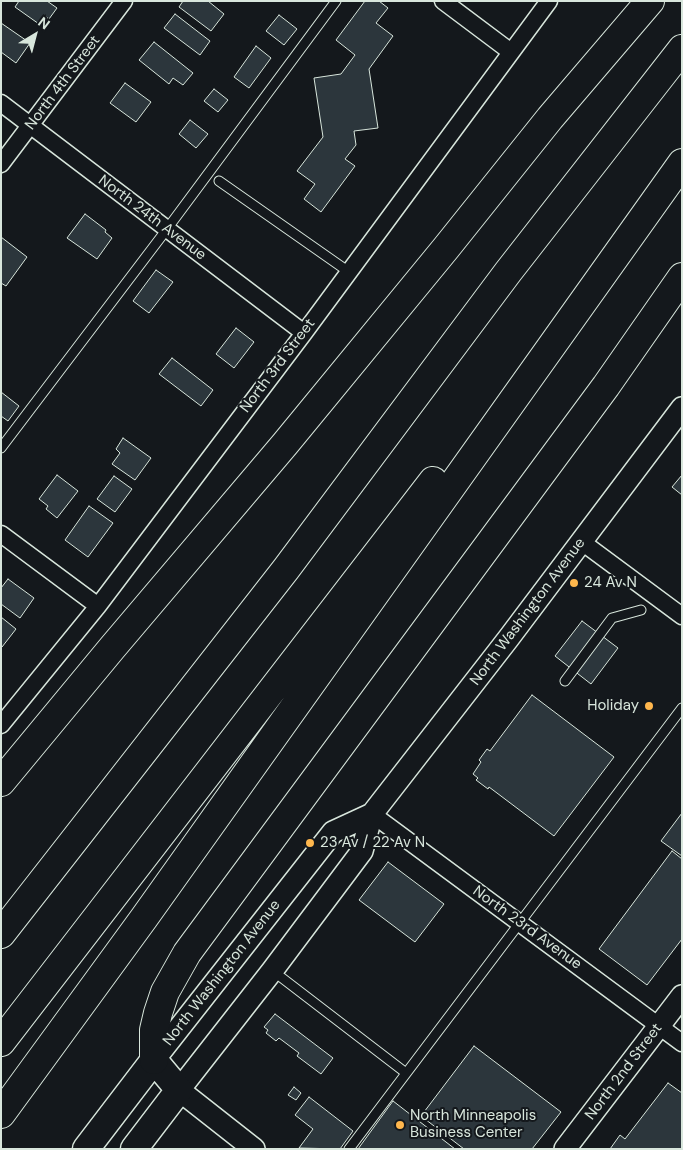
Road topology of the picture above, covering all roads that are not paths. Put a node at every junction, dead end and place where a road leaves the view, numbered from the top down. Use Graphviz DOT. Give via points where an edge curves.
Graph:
graph roads {
  1 [pos="124,1"];
  2 [pos="336,1"];
  3 [pos="443,1"];
  4 [pos="549,1"];
  5 [pos="650,1"];
  6 [pos="682,49"];
  7 [pos="511,52"];
  8 [pos="1,103"];
  9 [pos="31,126"];
  10 [pos="682,158"];
  11 [pos="682,163"];
  12 [pos="1,164"];
  13 [pos="220,181"];
  14 [pos="167,229"];
  15 [pos="349,272"];
  16 [pos="682,277"];
  17 [pos="304,333"];
  18 [pos="682,408"];
  19 [pos="1,448"];
  20 [pos="1,534"];
  21 [pos="582,542"];
  22 [pos="98,606"];
  23 [pos="641,610"];
  24 [pos="682,616"];
  25 [pos="565,681"];
  26 [pos="682,708"];
  27 [pos="1,725"];
  28 [pos="149,745"];
  29 [pos="1,782"];
  30 [pos="372,814"];
  31 [pos="1,904"];
  32 [pos="520,923"];
  33 [pos="1,934"];
  34 [pos="272,971"];
  35 [pos="682,996"];
  36 [pos="659,1026"];
  37 [pos="1,1042"];
  38 [pos="682,1043"];
  39 [pos="154,1060"];
  40 [pos="406,1073"];
  41 [pos="179,1090"];
  42 [pos="1,1114"];
  43 [pos="86,1149"];
  44 [pos="134,1149"];
  45 [pos="254,1149"];
  46 [pos="349,1149"];
  47 [pos="565,1149"];
  1 -- 9 [label="street, North 4th Street"];
  2 -- 14 [label="lane"];
  3 -- 7 [label="street"];
  4 -- 7 [label="street, North 3rd Street"];
  5 -- 29 [label="highway" via="550,118 292,436"];
  6 -- 28 [label="highway" via="508,272 286,569"];
  7 -- 15 [label="street, North 3rd Street"];
  8 -- 9 [label="street, North 24th Avenue"];
  9 -- 12 [label="street, North 4th Street"];
  9 -- 14 [label="street, North 24th Avenue"];
  10 -- 37 [label="highway"];
  11 -- 42 [label="highway"];
  13 -- 15 [label="lane"];
  14 -- 17 [label="street, North 24th Avenue"];
  14 -- 19 [label="lane"];
  15 -- 17 [label="street, North 3rd Street"];
  16 -- 39 [label="highway" via="606,386 187,953 165,992 158,1013 154,1030"];
  17 -- 22 [label="street, North 3rd Street"];
  18 -- 21 [label="street, North Washington Avenue"];
  20 -- 22 [label="street"];
  21 -- 24 [label="street"];
  21 -- 30 [label="street, North Washington Avenue"];
  22 -- 27 [label="street, North 3rd Street"];
  23 -- 25 [label="lane" via="612,618"];
  26 -- 32 [label="lane"];
  28 -- 31 [label="highway"];
  28 -- 33 [label="highway"];
  30 -- 32 [label="street, North 23rd Avenue"];
  30 -- 34 [label="street, North Washington Avenue" via="362,851"];
  30 -- 39 [label="street, North Washington Avenue" via="334,832"];
  32 -- 36 [label="street, North 23rd Avenue"];
  32 -- 40 [label="lane"];
  34 -- 40 [label="lane"];
  34 -- 41 [label="street, North Washington Avenue"];
  35 -- 36 [label="street, North 2nd Street"];
  36 -- 38 [label="street, North 23rd Avenue"];
  36 -- 47 [label="street, North 2nd Street"];
  39 -- 41 [label="main road"];
  39 -- 43 [label="main road, North Washington Avenue"];
  40 -- 46 [label="lane"];
  41 -- 44 [label="main road, North Washington Avenue"];
  41 -- 45 [label="street"];
}
